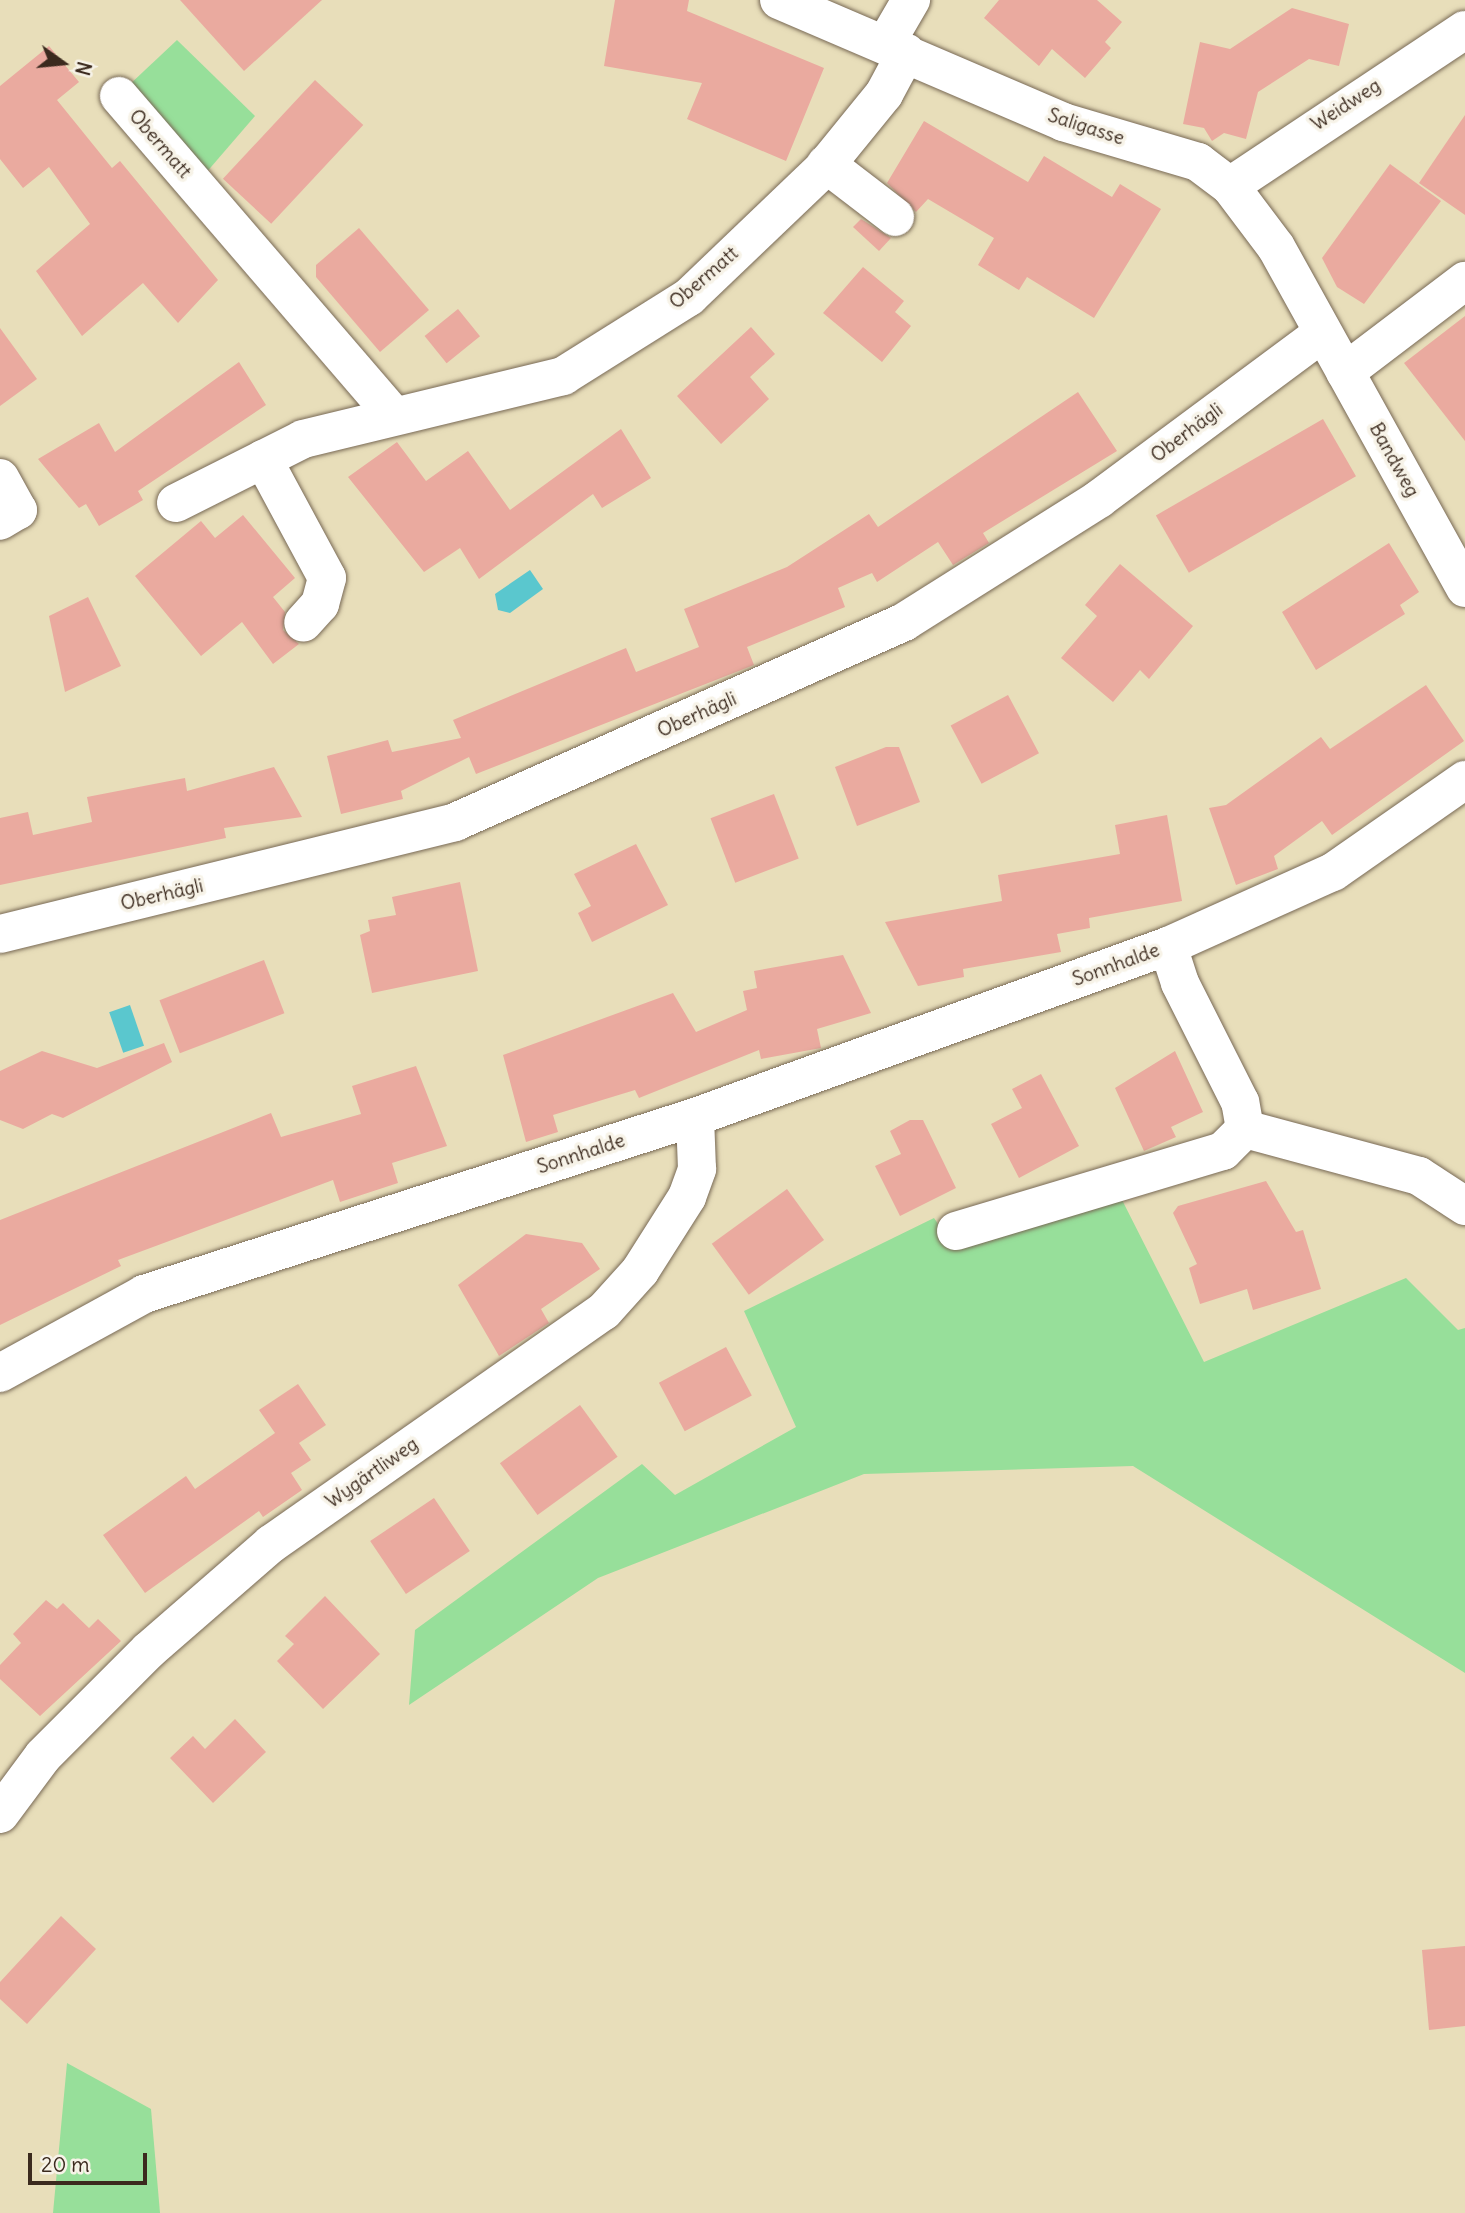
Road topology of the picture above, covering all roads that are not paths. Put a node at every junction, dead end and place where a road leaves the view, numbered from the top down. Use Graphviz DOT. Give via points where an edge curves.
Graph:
graph roads {
  1 [pos="779,0"];
  2 [pos="911,0"];
  3 [pos="1465,30"];
  4 [pos="896,48"];
  5 [pos="119,96"];
  6 [pos="826,164"];
  7 [pos="1230,186"];
  8 [pos="895,217"];
  9 [pos="1465,281"];
  10 [pos="1320,334"];
  11 [pos="1345,372"];
  12 [pos="393,414"];
  13 [pos="263,459"];
  14 [pos="0,478"];
  15 [pos="176,503"];
  16 [pos="0,520"];
  17 [pos="1465,587"];
  18 [pos="303,622"];
  19 [pos="1465,780"];
  20 [pos="0,934"];
  21 [pos="1168,946"];
  22 [pos="695,1117"];
  23 [pos="1245,1129"];
  24 [pos="1465,1206"];
  25 [pos="956,1231"];
  26 [pos="0,1373"];
  27 [pos="0,1814"];
  1 -- 4 [label="street, Saligasse"];
  2 -- 4 [label="street, Obermatt"];
  3 -- 7 [label="street, Weidweg"];
  4 -- 6 [label="street, Obermatt" via="884,94"];
  4 -- 7 [label="street, Saligasse" via="1063,122 1198,163"];
  5 -- 12 [label="street, Obermatt"];
  6 -- 8 [label="street"];
  6 -- 12 [label="street, Obermatt" via="689,297 564,376"];
  7 -- 10 [label="street, Saligasse" via="1276,247"];
  9 -- 11 [label="street"];
  10 -- 11 [label="street, Bandweg"];
  10 -- 20 [label="street, Oberhägli" via="1099,499 904,622 455,822"];
  11 -- 17 [label="street, Bandweg"];
  12 -- 13 [label="street, Obermatt" via="303,439"];
  13 -- 15 [label="street, Obermatt"];
  13 -- 18 [label="street" via="327,578 320,604"];
  14 -- 16 [label="street" via="18,510"];
  19 -- 21 [label="street, Sonnhalde" via="1333,872"];
  21 -- 22 [label="street, Sonnhalde"];
  21 -- 23 [label="street, Sonnhalde" via="1180,983 1240,1102"];
  22 -- 26 [label="street, Sonnhalde" via="144,1294"];
  22 -- 27 [label="street, Wygärtliweg" via="697,1169 687,1197 640,1270 604,1311 271,1544 149,1650 43,1756"];
  23 -- 24 [label="street" via="1419,1175"];
  23 -- 25 [label="street" via="1223,1151"];
}
